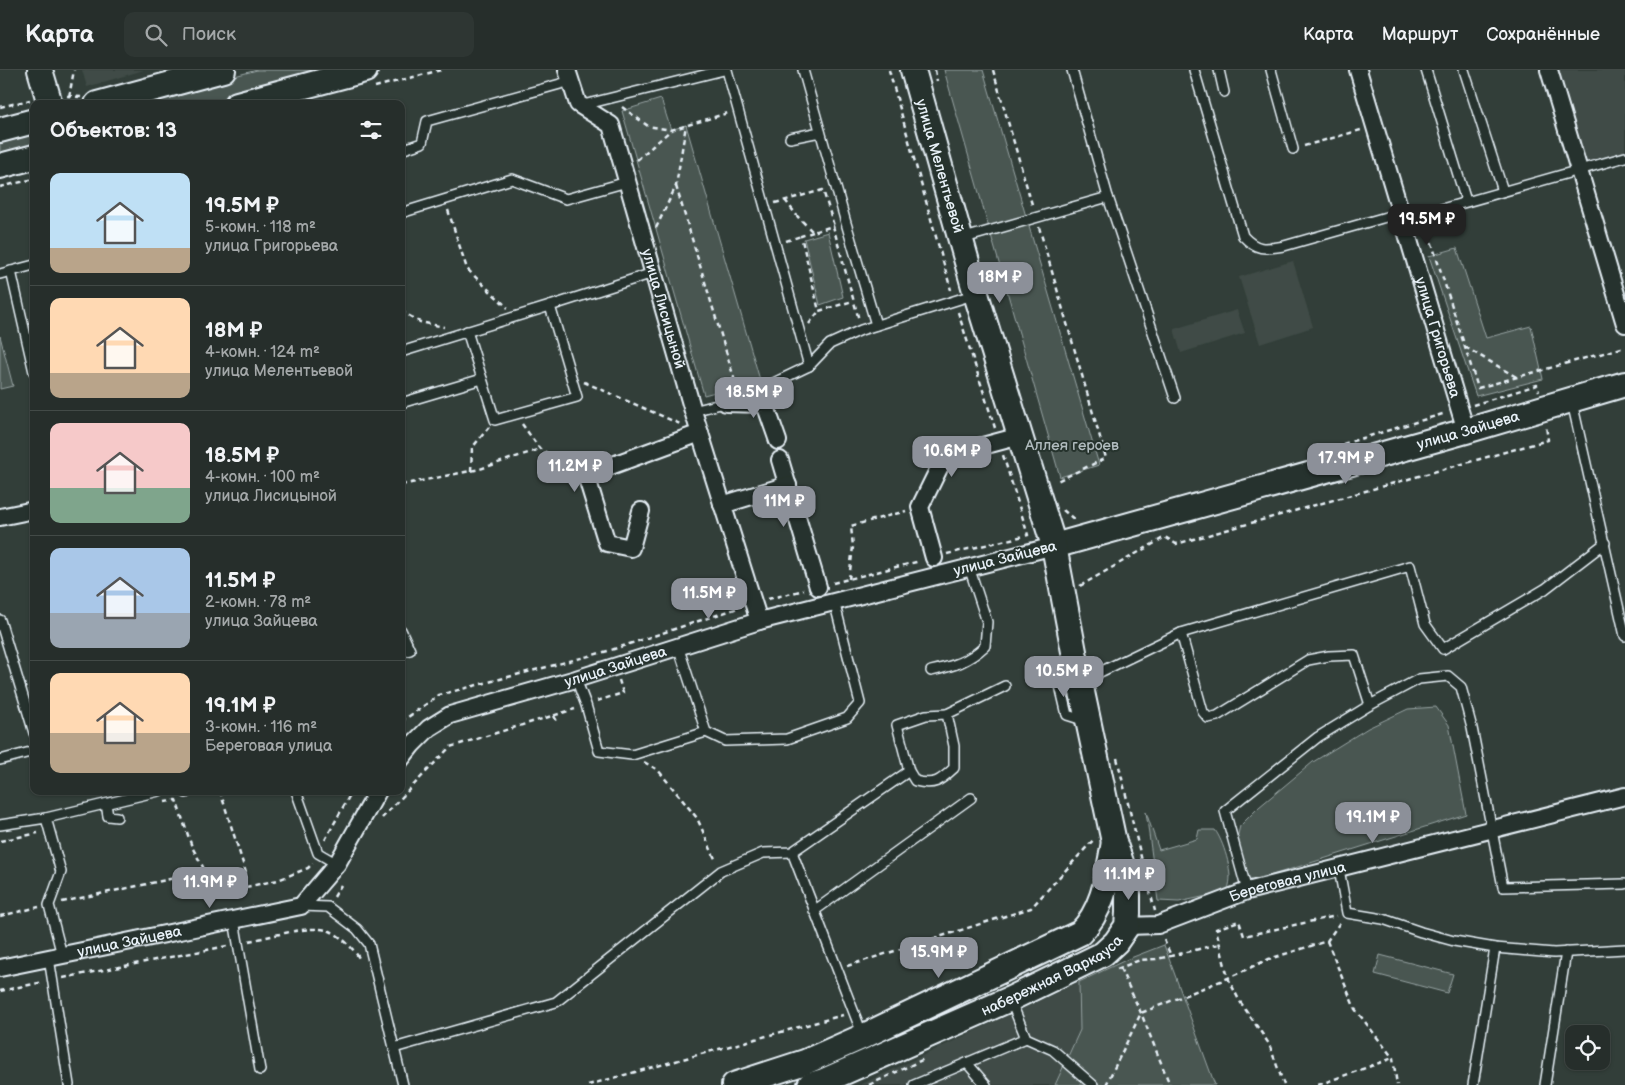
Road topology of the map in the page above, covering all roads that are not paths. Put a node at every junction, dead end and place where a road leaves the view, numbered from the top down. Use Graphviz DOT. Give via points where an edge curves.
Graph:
graph roads {
  1 [pos="40,70"];
  2 [pos="223,70"];
  3 [pos="726,70"];
  4 [pos="803,70"];
  5 [pos="913,70"];
  6 [pos="1072,70"];
  7 [pos="1194,70"];
  8 [pos="1219,70"];
  9 [pos="1271,70"];
  10 [pos="1358,70"];
  11 [pos="1426,70"];
  12 [pos="1464,70"];
  13 [pos="1549,70"];
  14 [pos="569,76"];
  15 [pos="285,80"];
  16 [pos="366,80"];
  17 [pos="1224,92"];
  18 [pos="59,100"];
  19 [pos="112,100"];
  20 [pos="245,100"];
  21 [pos="578,104"];
  22 [pos="30,122"];
  23 [pos="0,130"];
  24 [pos="820,132"];
  25 [pos="790,138"];
  26 [pos="405,149"];
  27 [pos="1292,149"];
  28 [pos="1625,156"];
  29 [pos="30,158"];
  30 [pos="0,166"];
  31 [pos="1578,169"];
  32 [pos="625,175"];
  33 [pos="1503,191"];
  34 [pos="1108,197"];
  35 [pos="1466,201"];
  36 [pos="405,213"];
  37 [pos="1402,216"];
  38 [pos="960,240"];
  39 [pos="30,266"];
  40 [pos="11,271"];
  41 [pos="653,273"];
  42 [pos="0,274"];
  43 [pos="965,297"];
  44 [pos="550,306"];
  45 [pos="1625,324"];
  46 [pos="876,325"];
  47 [pos="467,331"];
  48 [pos="405,351"];
  49 [pos="30,354"];
  50 [pos="809,366"];
  51 [pos="482,379"];
  52 [pos="1625,384"];
  53 [pos="1175,398"];
  54 [pos="1572,400"];
  55 [pos="405,401"];
  56 [pos="733,401"];
  57 [pos="693,412"];
  58 [pos="1463,420"];
  59 [pos="700,433"];
  60 [pos="1010,439"];
  61 [pos="778,441"];
  62 [pos="780,460"];
  63 [pos="788,485"];
  64 [pos="722,505"];
  65 [pos="30,511"];
  66 [pos="641,511"];
  67 [pos="0,518"];
  68 [pos="1605,543"];
  69 [pos="1054,546"];
  70 [pos="934,558"];
  71 [pos="969,567"];
  72 [pos="818,587"];
  73 [pos="834,601"];
  74 [pos="0,620"];
  75 [pos="758,621"];
  76 [pos="1181,633"];
  77 [pos="1625,636"];
  78 [pos="405,639"];
  79 [pos="678,646"];
  80 [pos="405,651"];
  81 [pos="931,671"];
  82 [pos="1079,678"];
  83 [pos="576,679"];
  84 [pos="1004,686"];
  85 [pos="1370,705"];
  86 [pos="948,714"];
  87 [pos="30,720"];
  88 [pos="706,732"];
  89 [pos="30,752"];
  90 [pos="405,754"];
  91 [pos="0,760"];
  92 [pos="909,771"];
  93 [pos="143,795"];
  94 [pos="297,795"];
  95 [pos="375,795"];
  96 [pos="1625,796"];
  97 [pos="971,798"];
  98 [pos="106,804"];
  99 [pos="117,816"];
  100 [pos="46,818"];
  101 [pos="0,824"];
  102 [pos="1491,830"];
  103 [pos="1106,839"];
  104 [pos="792,852"];
  105 [pos="337,864"];
  106 [pos="1339,869"];
  107 [pos="1625,884"];
  108 [pos="1246,892"];
  109 [pos="301,906"];
  110 [pos="814,911"];
  111 [pos="1094,916"];
  112 [pos="234,920"];
  113 [pos="1122,934"];
  114 [pos="1496,948"];
  115 [pos="1625,949"];
  116 [pos="1566,952"];
  117 [pos="56,957"];
  118 [pos="0,968"];
  119 [pos="1010,999"];
  120 [pos="864,1036"];
  121 [pos="1026,1038"];
  122 [pos="394,1048"];
  123 [pos="967,1063"];
  124 [pos="260,1070"];
  125 [pos="820,1084"];
  126 [pos="69,1085"];
  127 [pos="403,1085"];
  128 [pos="734,1085"];
  129 [pos="914,1085"];
  130 [pos="986,1085"];
  131 [pos="1093,1085"];
  132 [pos="1474,1085"];
  133 [pos="1545,1085"];
  1 -- 18 [label="main road"];
  2 -- 19 [label="main road"];
  3 -- 21 [label="lane"];
  3 -- 50 [label="lane"];
  4 -- 24 [label="lane"];
  5 -- 38 [label="main road, улица Мелентьевой"];
  6 -- 34 [label="lane"];
  7 -- 37 [label="lane" via="1243,236 1251,245 1266,249 1284,246"];
  8 -- 17 [label="lane"];
  9 -- 27 [label="lane"];
  10 -- 37 [label="street, улица Григорьева"];
  11 -- 35 [label="lane"];
  12 -- 33 [label="lane"];
  13 -- 31 [label="street"];
  14 -- 21 [label="street"];
  14 -- 26 [label="lane" via="427,121 422,143"];
  15 -- 16 [label="main road"];
  15 -- 20 [label="main road"];
  21 -- 32 [label="street, улица Лисицыной" via="611,125"];
  22 -- 23 [label="main road"];
  24 -- 25 [label="lane"];
  24 -- 46 [label="lane"];
  28 -- 31 [label="lane"];
  29 -- 30 [label="main road"];
  31 -- 33 [label="lane"];
  31 -- 45 [label="street"];
  32 -- 36 [label="lane" via="566,199 512,180"];
  32 -- 41 [label="street, улица Лисицыной"];
  33 -- 35 [label="lane"];
  34 -- 38 [label="lane"];
  34 -- 53 [label="lane"];
  35 -- 37 [label="lane" via="1423,214"];
  37 -- 58 [label="street, улица Григорьева"];
  38 -- 43 [label="main road, улица Мелентьевой"];
  39 -- 40 [label="lane"];
  40 -- 42 [label="lane"];
  40 -- 49 [label="lane"];
  41 -- 44 [label="lane"];
  41 -- 57 [label="street, улица Лисицыной"];
  43 -- 46 [label="lane"];
  43 -- 60 [label="main road, улица Мелентьевой"];
  44 -- 47 [label="lane"];
  44 -- 51 [label="lane" via="577,396 495,420"];
  46 -- 50 [label="lane" via="830,344"];
  47 -- 48 [label="lane"];
  47 -- 51 [label="lane"];
  50 -- 56 [label="lane"];
  51 -- 55 [label="lane"];
  52 -- 54 [label="main road, улица Зайцева"];
  54 -- 58 [label="main road, улица Зайцева" via="1542,409"];
  54 -- 68 [label="lane"];
  56 -- 57 [label="lane"];
  56 -- 61 [label="street" via="765,404"];
  57 -- 59 [label="street, улица Лисицыной"];
  58 -- 69 [label="main road, улица Зайцева"];
  59 -- 64 [label="street, улица Лисицыной"];
  59 -- 66 [label="street" via="586,475 607,543 631,548"];
  60 -- 69 [label="main road, улица Мелентьевой"];
  60 -- 70 [label="street" via="945,456 920,508"];
  62 -- 63 [label="street"];
  63 -- 64 [label="street"];
  63 -- 72 [label="street"];
  64 -- 75 [label="street, улица Лисицыной"];
  65 -- 67 [label="street"];
  68 -- 76 [label="lane" via="1545,589 1443,649 1425,624 1410,566"];
  68 -- 77 [label="lane"];
  69 -- 71 [label="street, улица Зайцева"];
  69 -- 82 [label="main road, улица Мелентьевой"];
  71 -- 73 [label="street, улица Зайцева"];
  71 -- 81 [label="lane" via="988,622 985,646 960,664"];
  73 -- 75 [label="street, улица Зайцева"];
  73 -- 88 [label="lane" via="860,702 847,718 787,738 725,741"];
  74 -- 87 [label="lane"];
  75 -- 79 [label="street, улица Зайцева"];
  76 -- 82 [label="lane" via="1096,674"];
  76 -- 85 [label="lane" via="1203,712 1208,718 1217,716 1308,660 1329,656 1354,655"];
  78 -- 80 [label="lane" via="410,650"];
  79 -- 83 [label="street, улица Зайцева"];
  79 -- 88 [label="lane"];
  82 -- 103 [label="main road, улица Мелентьевой" via="1089,722"];
  83 -- 88 [label="lane" via="599,751 632,755"];
  83 -- 90 [label="street, улица Зайцева" via="450,715 429,728"];
  84 -- 86 [label="lane"];
  85 -- 102 [label="lane" via="1419,679 1448,676 1461,688"];
  85 -- 108 [label="lane" via="1318,737 1225,811"];
  86 -- 92 [label="lane" via="926,715 896,725"];
  86 -- 92 [label="lane" via="954,768 941,779 928,784 915,781"];
  89 -- 91 [label="lane"];
  92 -- 104 [label="lane"];
  93 -- 98 [label="lane"];
  94 -- 105 [label="lane" via="318,854"];
  95 -- 105 [label="street"];
  96 -- 102 [label="street, Береговая улица"];
  97 -- 110 [label="lane"];
  98 -- 99 [label="lane" via="108,816"];
  98 -- 100 [label="lane"];
  100 -- 101 [label="lane"];
  100 -- 117 [label="lane" via="61,872 50,905"];
  102 -- 106 [label="street, Береговая улица"];
  102 -- 107 [label="lane" via="1503,887"];
  103 -- 111 [label="main road, набережная Варкауса" via="1103,894"];
  103 -- 113 [label="main road, набережная Варкауса" via="1125,874 1128,894"];
  104 -- 110 [label="lane"];
  104 -- 122 [label="lane" via="763,853 721,871 556,1002"];
  105 -- 109 [label="street"];
  106 -- 108 [label="street, Береговая улица"];
  106 -- 114 [label="lane" via="1347,913 1382,919 1454,941"];
  108 -- 113 [label="street, Береговая улица" via="1158,925"];
  109 -- 112 [label="street, улица Зайцева"];
  109 -- 122 [label="lane" via="328,907 357,929 369,944"];
  110 -- 120 [label="lane"];
  111 -- 113 [label="main road" via="1113,912"];
  111 -- 120 [label="main road, набережная Варкауса" via="1080,933"];
  112 -- 117 [label="street, улица Зайцева"];
  112 -- 124 [label="lane"];
  113 -- 119 [label="main road, набережная Варкауса" via="1103,954"];
  114 -- 116 [label="lane"];
  114 -- 132 [label="lane"];
  115 -- 116 [label="lane"];
  116 -- 133 [label="lane"];
  117 -- 118 [label="street, улица Зайцева"];
  117 -- 126 [label="lane"];
  119 -- 121 [label="lane"];
  119 -- 125 [label="main road, набережная Варкауса"];
  120 -- 128 [label="main road, набережная Варкауса" via="805,1062"];
  121 -- 123 [label="lane"];
  121 -- 131 [label="lane" via="1053,1050"];
  122 -- 127 [label="lane"];
  123 -- 129 [label="lane"];
  123 -- 130 [label="lane"];
}
